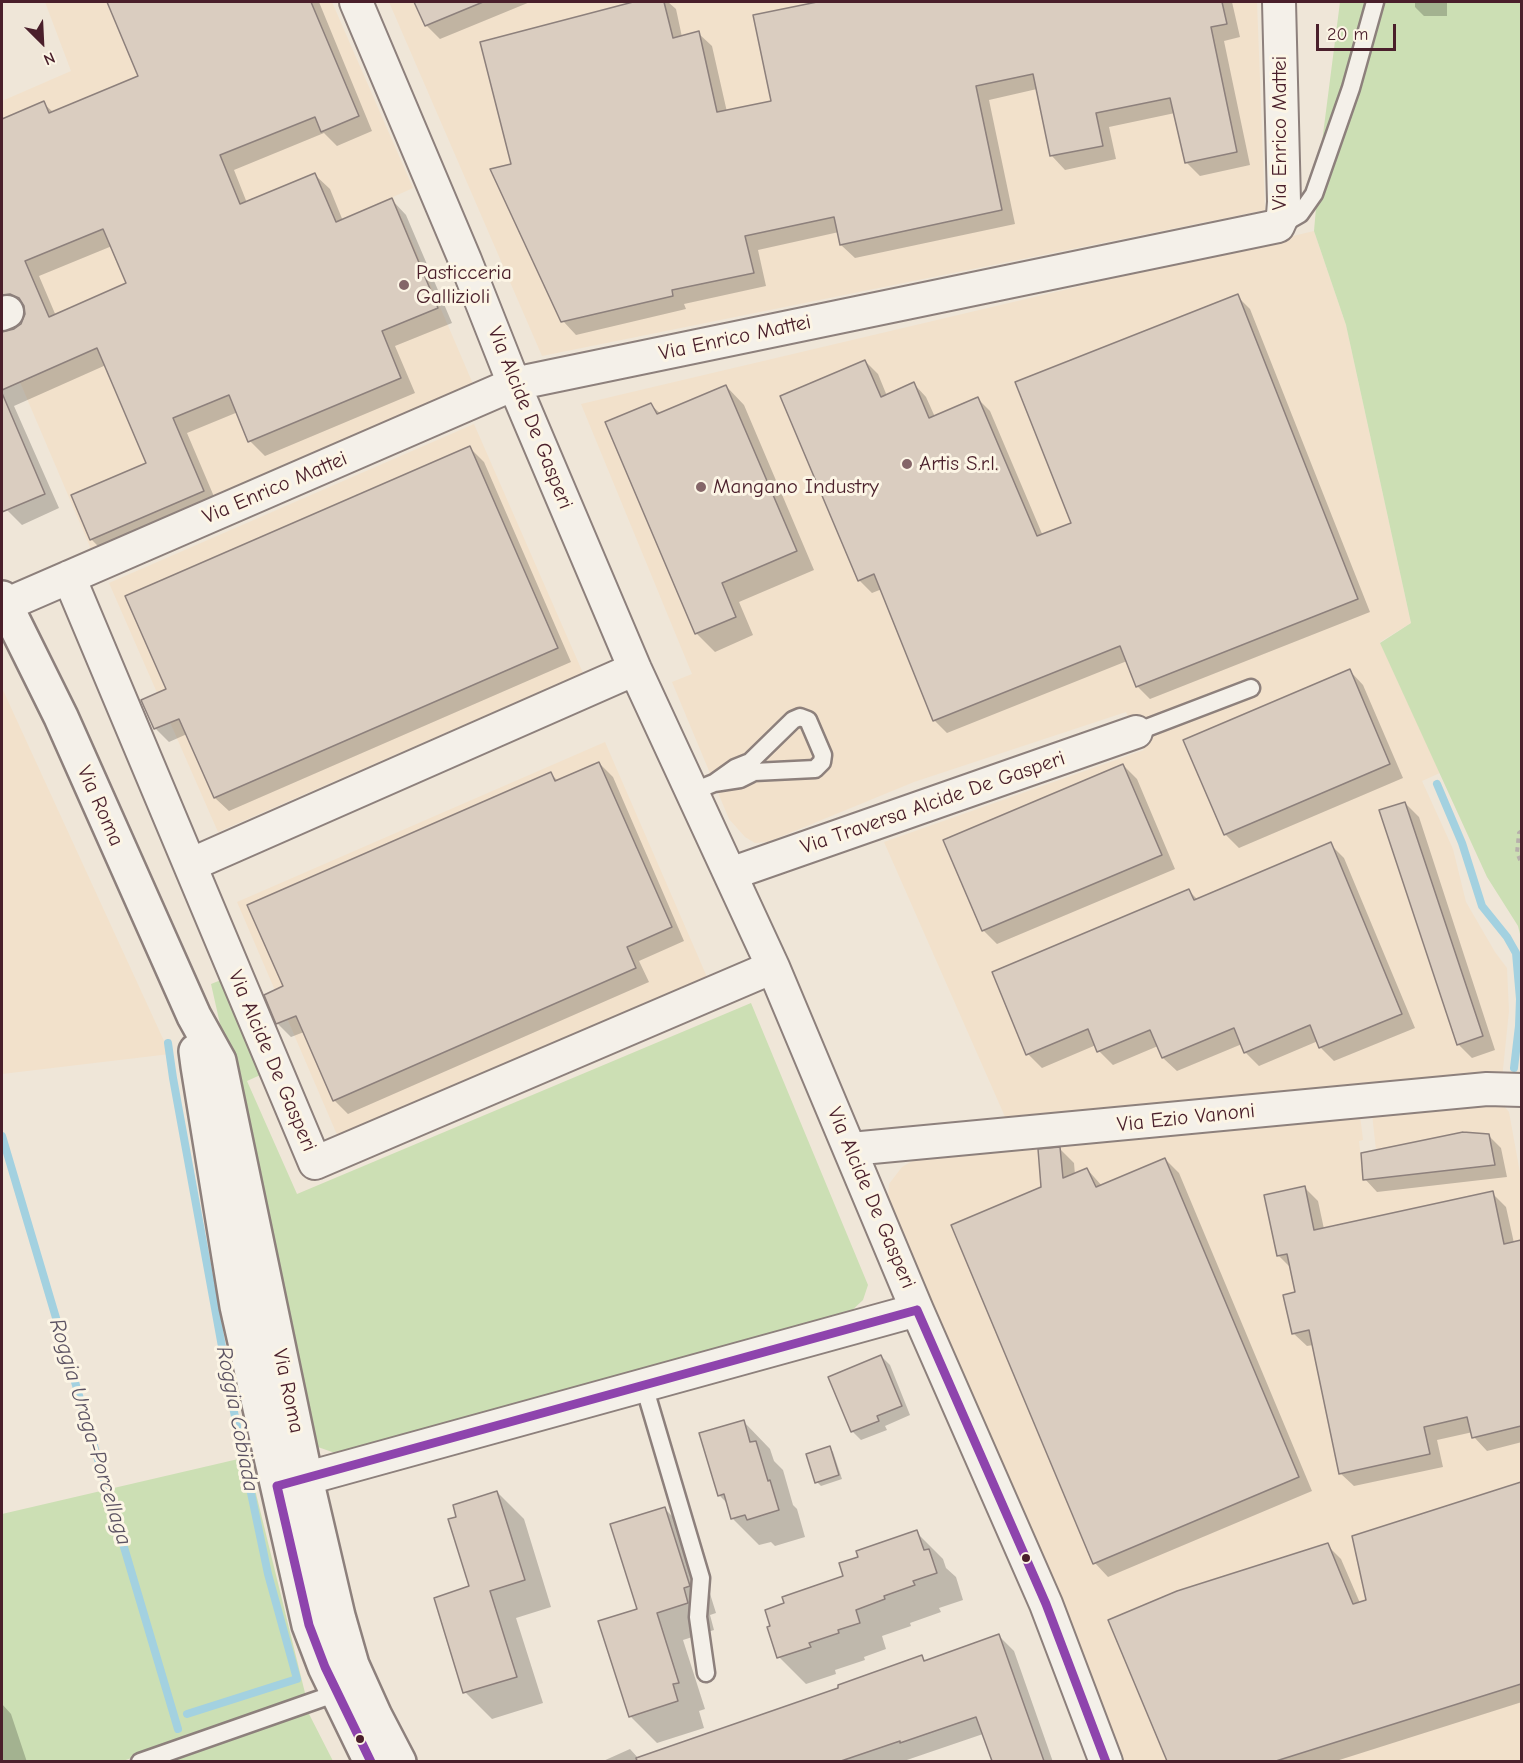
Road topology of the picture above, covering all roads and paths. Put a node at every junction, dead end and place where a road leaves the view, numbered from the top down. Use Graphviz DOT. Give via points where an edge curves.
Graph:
graph roads {
  1 [pos="356,2"];
  2 [pos="1279,2"];
  3 [pos="1375,2"];
  4 [pos="1278,226"];
  5 [pos="514,384"];
  6 [pos="69,577"];
  7 [pos="3,602"];
  8 [pos="635,669"];
  9 [pos="1251,688"];
  10 [pos="1136,732"];
  11 [pos="703,788"];
  12 [pos="1521,831"];
  13 [pos="1521,864"];
  14 [pos="190,865"];
  15 [pos="730,874"];
  16 [pos="773,967"];
  17 [pos="1521,1090"];
  18 [pos="851,1149"];
  19 [pos="917,1310"];
  20 [pos="644,1386"];
  21 [pos="292,1482"];
  22 [pos="706,1673"];
  23 [pos="337,1693"];
  24 [pos="140,1761"];
  25 [pos="370,1761"];
  26 [pos="399,1761"];
  27 [pos="1107,1761"];
  1 -- 5 [label="street, Via Alcide De Gasperi"];
  2 -- 4 [label="street, Via Enrico Mattei" via="1284,202"];
  3 -- 4 [label="lane" via="1351,88 1314,194 1300,214"];
  4 -- 5 [label="street, Via Enrico Mattei"];
  5 -- 6 [label="street, Via Enrico Mattei"];
  5 -- 8 [label="street, Via Alcide De Gasperi"];
  6 -- 7 [label="street, Via Enrico Mattei"];
  6 -- 14 [label="street, Via Alcide De Gasperi"];
  7 -- 21 [label="street, Via Roma" via="61,717 194,1016 198,1066 237,1306"];
  8 -- 11 [label="street, Via Alcide De Gasperi"];
  8 -- 14 [label="street"];
  9 -- 10 [label="lane"];
  10 -- 15 [label="street, Via Traversa Alcide De Gasperi"];
  11 -- 11 [label="lane" via="754,772 815,769 823,755 808,720 793,720 750,762"];
  11 -- 15 [label="street, Via Alcide De Gasperi"];
  12 -- 13 [label="path" via="1517,853"];
  14 -- 16 [label="street, Via Alcide De Gasperi" via="315,1162"];
  15 -- 16 [label="street, Via Alcide De Gasperi"];
  16 -- 18 [label="street, Via Alcide De Gasperi"];
  17 -- 18 [label="street, Via Ezio Vanoni" via="1487,1089"];
  18 -- 19 [label="street, Via Alcide De Gasperi"];
  19 -- 20 [label="street"];
  19 -- 27 [label="street, Via Alcide De Gasperi" via="1046,1604"];
  20 -- 21 [label="street"];
  20 -- 22 [label="lane" via="700,1578 698,1617"];
  21 -- 23 [label="street, Via Roma" via="309,1625"];
  21 -- 26 [label="street, Via Roma" via="325,1563 352,1665"];
  23 -- 24 [label="lane"];
  23 -- 25 [label="street, Via Roma"];
}
